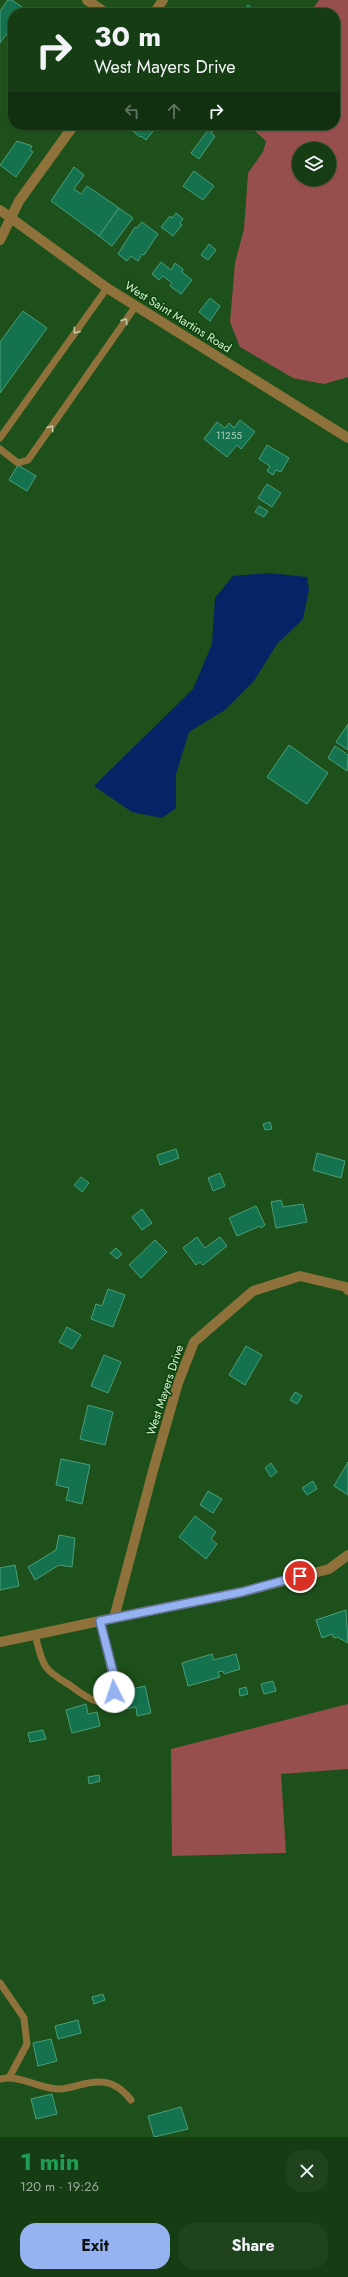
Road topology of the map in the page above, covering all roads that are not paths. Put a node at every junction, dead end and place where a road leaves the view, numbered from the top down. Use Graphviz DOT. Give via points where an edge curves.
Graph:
graph roads {
  1 [pos="88,0"];
  2 [pos="99,8"];
  3 [pos="70,130"];
  4 [pos="0,210"];
  5 [pos="11,218"];
  6 [pos="0,240"];
  7 [pos="107,288"];
  8 [pos="135,307"];
  9 [pos="0,438"];
  10 [pos="348,438"];
  11 [pos="0,449"];
  12 [pos="348,1290"];
  13 [pos="348,1555"];
  14 [pos="114,1618"];
  15 [pos="100,1621"];
  16 [pos="35,1635"];
  17 [pos="0,1642"];
  18 [pos="0,1983"];
  19 [pos="10,2076"];
  20 [pos="0,2079"];
  21 [pos="131,2100"];
  1 -- 2 [label="street"];
  3 -- 5 [label="street" via="19,201"];
  4 -- 5 [label="street, West Saint Martins Road"];
  5 -- 6 [label="street"];
  5 -- 7 [label="street, West Saint Martins Road"];
  7 -- 8 [label="street, West Saint Martins Road"];
  7 -- 9 [label="lane, one-way"];
  8 -- 10 [label="street, West Saint Martins Road"];
  11 -- 8 [label="lane, one-way" via="18,462 28,460"];
  12 -- 14 [label="street, West Mayers Drive" via="346,1287 300,1276 253,1291 194,1342 178,1383"];
  13 -- 14 [label="street" via="329,1569 242,1592"];
  14 -- 15 [label="street"];
  15 -- 16 [label="street"];
  15 -- 16 [label="lane" via="114,1685 114,1692 105,1702 99,1703 89,1699 52,1674 42,1659"];
  16 -- 17 [label="street"];
  18 -- 19 [label="lane" via="24,2018 27,2044"];
  19 -- 20 [label="lane"];
  19 -- 21 [label="lane" via="37,2086 61,2089 101,2081 122,2089"];
}
